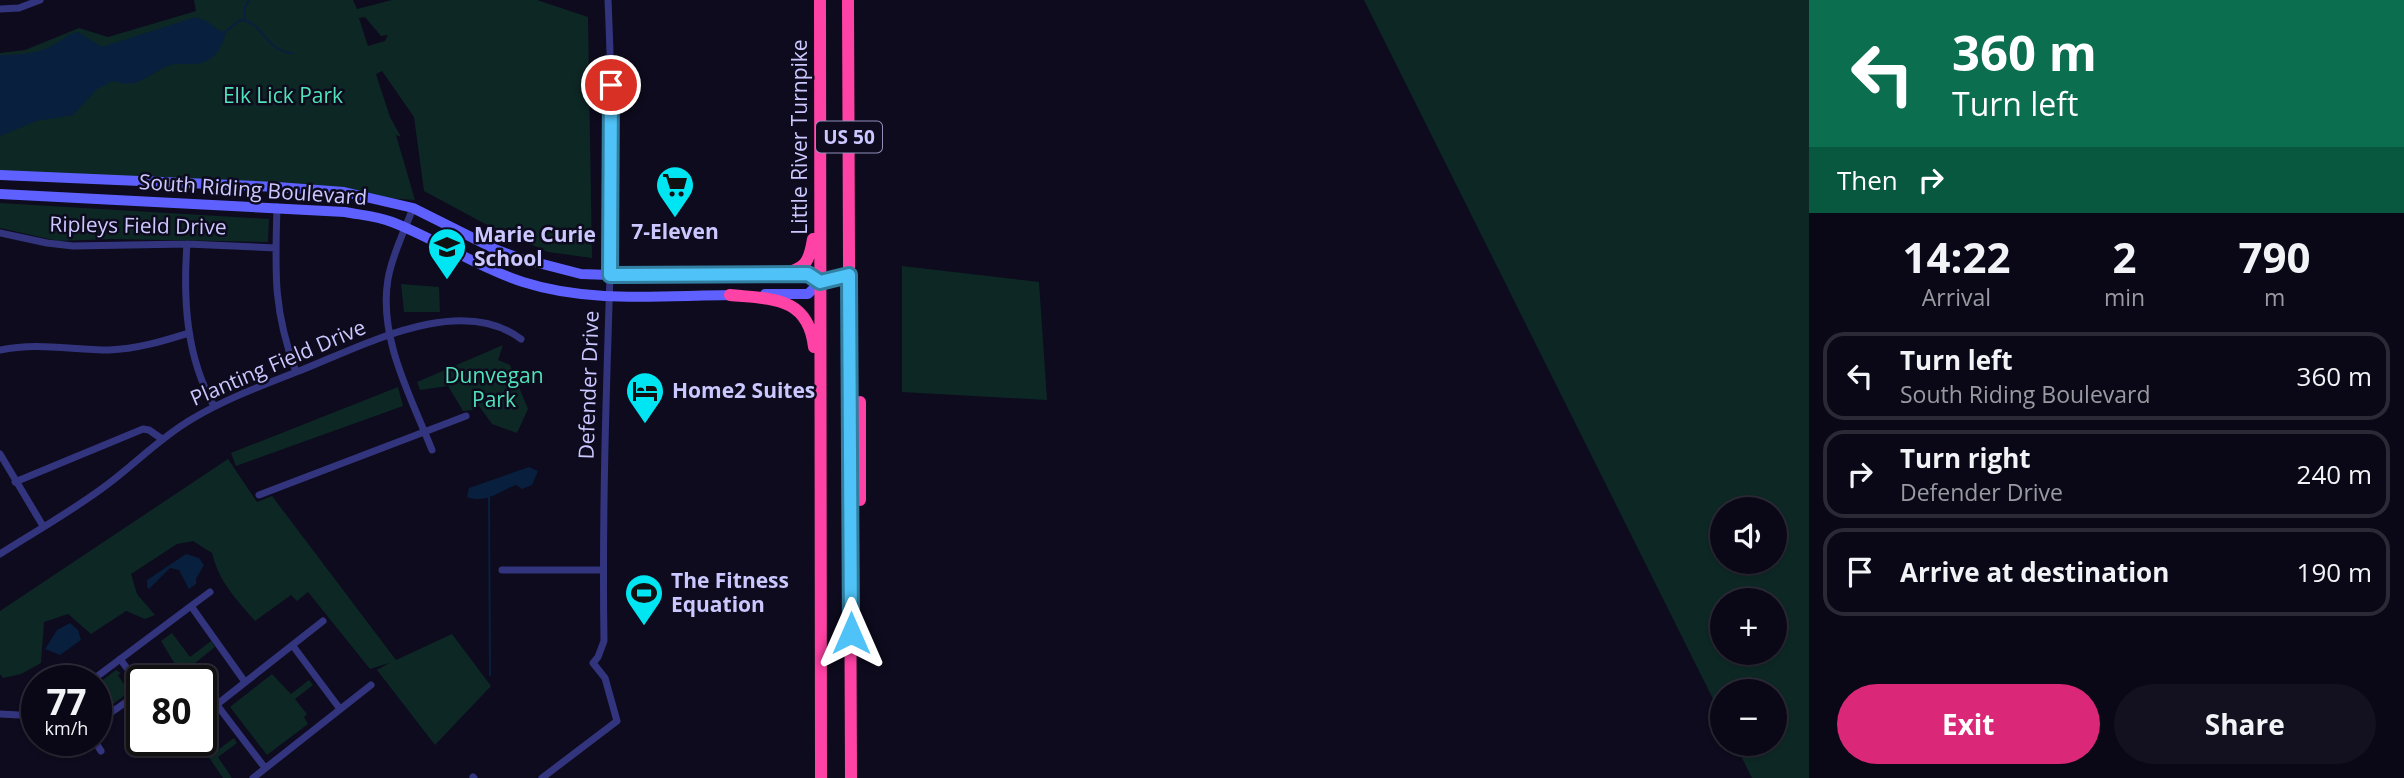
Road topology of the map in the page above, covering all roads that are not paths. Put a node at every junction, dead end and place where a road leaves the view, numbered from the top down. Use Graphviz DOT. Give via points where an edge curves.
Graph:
graph roads {
  1 [pos="40,0"];
  2 [pos="608,0"];
  3 [pos="820,0"];
  4 [pos="848,0"];
  5 [pos="0,9"];
  6 [pos="0,175"];
  7 [pos="0,194"];
  8 [pos="819,204"];
  9 [pos="277,207"];
  10 [pos="413,208"];
  11 [pos="406,228"];
  12 [pos="0,233"];
  13 [pos="187,244"];
  14 [pos="276,248"];
  15 [pos="610,275"];
  16 [pos="781,275"];
  17 [pos="849,275"];
  18 [pos="820,282"];
  19 [pos="730,295"];
  20 [pos="609,297"];
  21 [pos="189,333"];
  22 [pos="389,335"];
  23 [pos="521,339"];
  24 [pos="0,350"];
  25 [pos="296,372"];
  26 [pos="820,398"];
  27 [pos="860,402"];
  28 [pos="214,406"];
  29 [pos="466,416"];
  30 [pos="425,430"];
  31 [pos="162,439"];
  32 [pos="432,450"];
  33 [pos="0,454"];
  34 [pos="15,482"];
  35 [pos="259,495"];
  36 [pos="43,526"];
  37 [pos="0,554"];
  38 [pos="851,559"];
  39 [pos="502,570"];
  40 [pos="603,570"];
  41 [pos="210,592"];
  42 [pos="191,606"];
  43 [pos="323,621"];
  44 [pos="293,646"];
  45 [pos="120,659"];
  46 [pos="112,665"];
  47 [pos="126,667"];
  48 [pos="245,682"];
  49 [pos="370,685"];
  50 [pos="217,705"];
  51 [pos="340,709"];
  52 [pos="0,714"];
  53 [pos="21,715"];
  54 [pos="265,768"];
  55 [pos="554,769"];
  56 [pos="253,778"];
  57 [pos="542,778"];
  58 [pos="559,778"];
  59 [pos="821,778"];
  60 [pos="851,778"];
  1 -- 5 [label="street"];
  2 -- 15 [label="street, Defender Drive"];
  3 -- 8 [label="highway, Little River Turnpike / US 50"];
  4 -- 17 [label="highway, US 50"];
  6 -- 10 [label="street, South Riding Boulevard" via="309,188"];
  7 -- 9 [label="street, South Riding Boulevard"];
  8 -- 16 [label="highway" via="809,260"];
  8 -- 18 [label="highway, Little River Turnpike / US 50"];
  9 -- 11 [label="street, South Riding Boulevard" via="345,212"];
  9 -- 14 [label="street"];
  10 -- 11 [label="street"];
  10 -- 15 [label="street, South Riding Boulevard" via="519,258 581,274"];
  11 -- 20 [label="street, South Riding Boulevard" via="524,282"];
  11 -- 22 [label="street" via="388,282"];
  12 -- 13 [label="street, Ripleys Field Drive" via="74,246"];
  13 -- 14 [label="street, Ripleys Field Drive"];
  13 -- 21 [label="street" via="184,284"];
  14 -- 25 [label="street" via="277,307"];
  15 -- 16 [label="street, South Riding Boulevard"];
  15 -- 20 [label="street, Defender Drive"];
  16 -- 18 [label="street, South Riding Boulevard" via="808,274"];
  17 -- 18 [label="street, South Riding Boulevard"];
  17 -- 38 [label="highway, US 50"];
  18 -- 19 [label="street, South Riding Boulevard" via="808,294"];
  18 -- 26 [label="highway, Little River Turnpike / US 50"];
  19 -- 20 [label="street, South Riding Boulevard"];
  19 -- 26 [label="highway" via="780,301 803,315 813,336"];
  20 -- 40 [label="street, Defender Drive"];
  21 -- 24 [label="street" via="129,349 41,345"];
  21 -- 28 [label="street"];
  22 -- 23 [label="street, Planting Field Drive" via="432,323 465,322 509,329"];
  22 -- 25 [label="street, Planting Field Drive"];
  22 -- 30 [label="street"];
  25 -- 28 [label="street, Planting Field Drive"];
  26 -- 59 [label="highway, Little River Turnpike / US 50"];
  27 -- 38 [label="highway" via="859,518"];
  28 -- 31 [label="street, Planting Field Drive"];
  29 -- 30 [label="street"];
  30 -- 32 [label="street"];
  30 -- 35 [label="street"];
  31 -- 34 [label="street" via="143,429"];
  31 -- 36 [label="street, Planting Field Drive" via="104,487"];
  33 -- 34 [label="street"];
  34 -- 36 [label="street"];
  36 -- 37 [label="street, Planting Field Drive"];
  38 -- 60 [label="highway, US 50"];
  39 -- 40 [label="street"];
  40 -- 55 [label="street, Defender Drive" via="604,641 593,663 605,678 617,720"];
  41 -- 42 [label="street"];
  42 -- 45 [label="street"];
  42 -- 48 [label="street"];
  43 -- 44 [label="street"];
  44 -- 48 [label="street"];
  44 -- 51 [label="street"];
  45 -- 46 [label="street"];
  45 -- 47 [label="street"];
  48 -- 50 [label="street"];
  49 -- 51 [label="street"];
  50 -- 54 [label="street"];
  51 -- 54 [label="street"];
  52 -- 53 [label="street"];
  54 -- 56 [label="street"];
  55 -- 57 [label="street"];
  55 -- 58 [label="street"];
}
